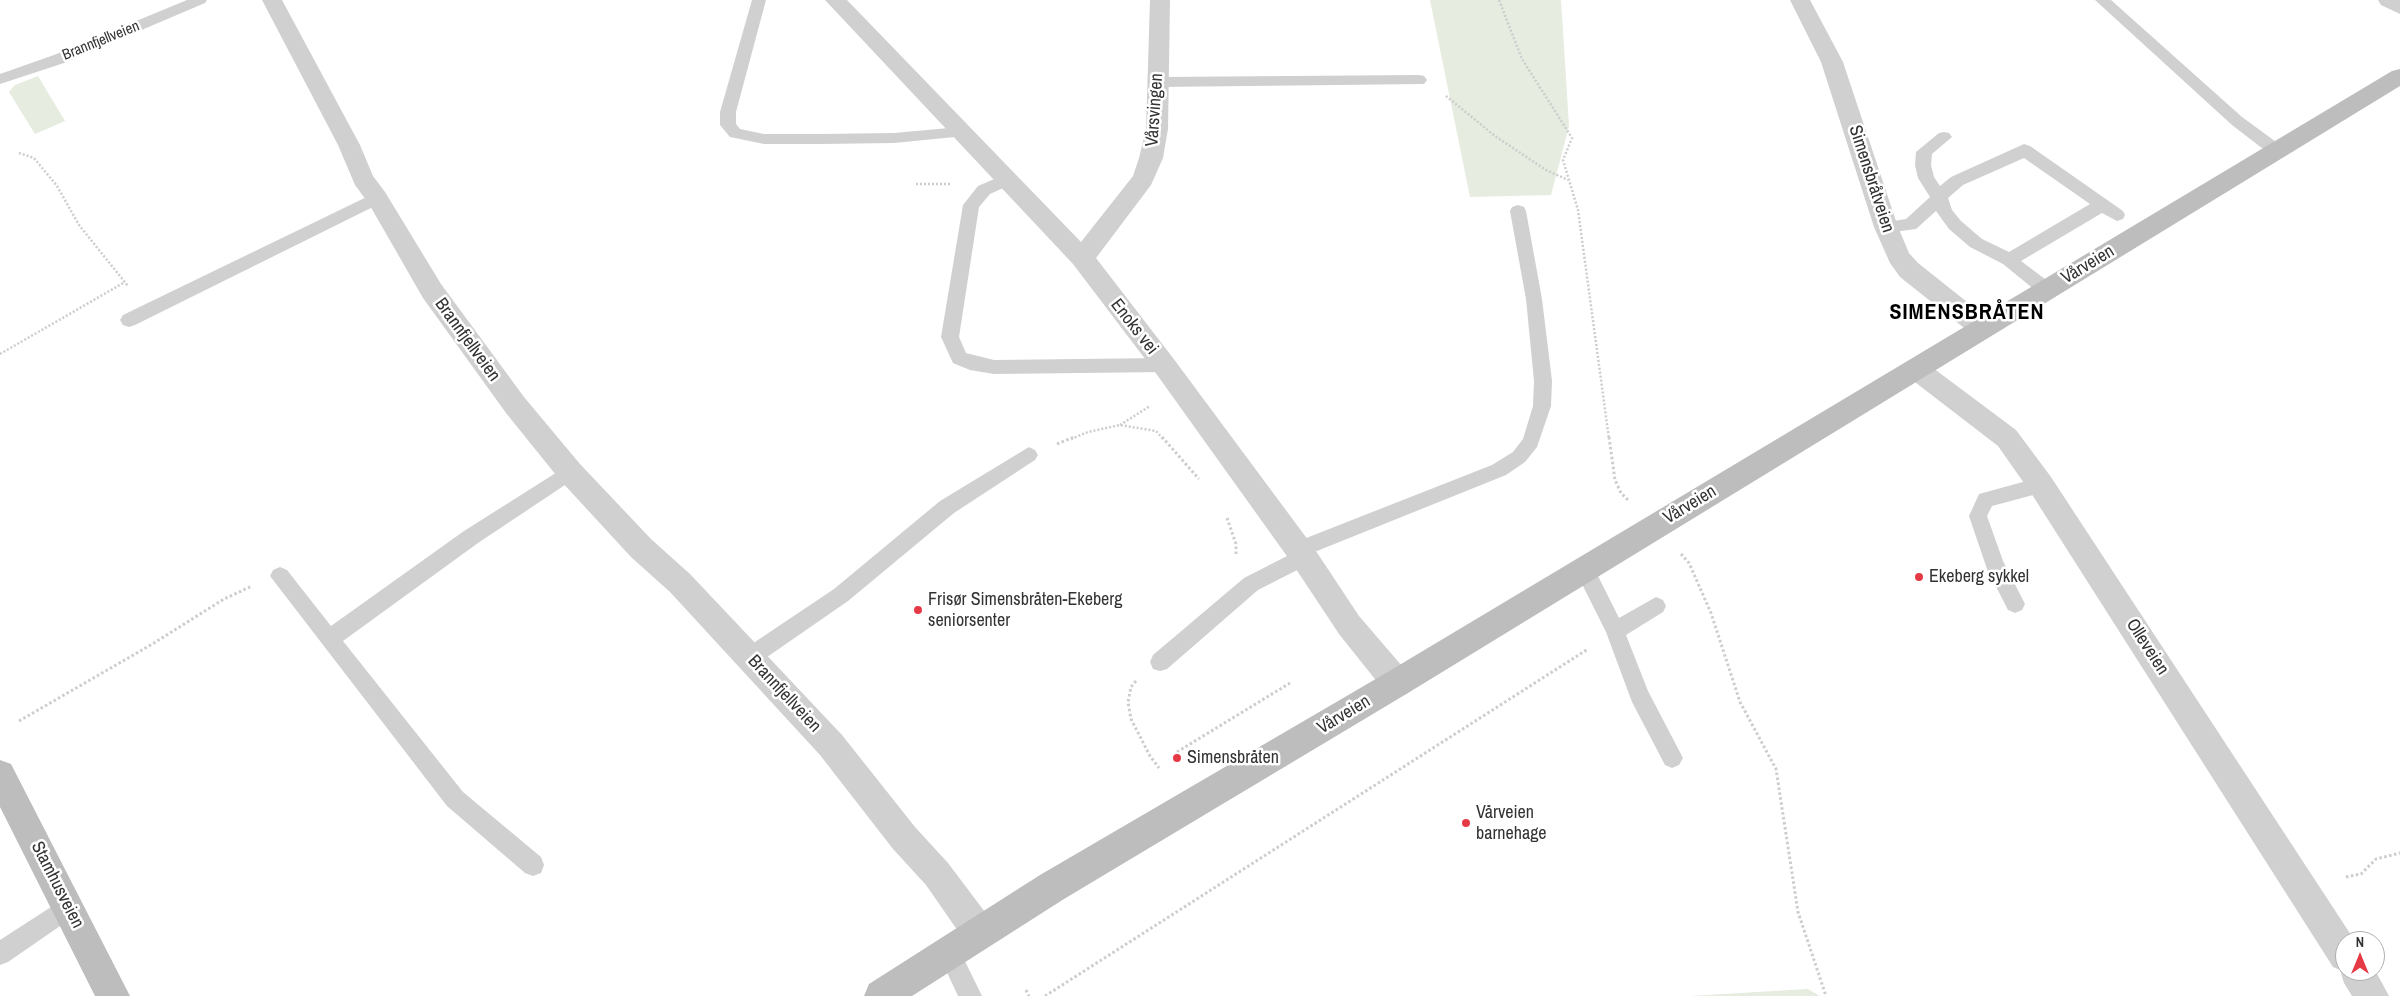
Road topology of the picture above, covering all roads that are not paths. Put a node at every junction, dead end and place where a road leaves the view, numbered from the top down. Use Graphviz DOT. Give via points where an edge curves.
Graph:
graph roads {
  1 [pos="200,0"];
  2 [pos="272,0"];
  3 [pos="758,0"];
  4 [pos="835,0"];
  5 [pos="1160,0"];
  6 [pos="1800,0"];
  7 [pos="2102,0"];
  8 [pos="2388,0"];
  9 [pos="2400,7"];
  10 [pos="2400,76"];
  11 [pos="0,79"];
  12 [pos="1419,80"];
  13 [pos="1159,82"];
  14 [pos="960,132"];
  15 [pos="1944,137"];
  16 [pos="2277,151"];
  17 [pos="1006,180"];
  18 [pos="1939,197"];
  19 [pos="378,198"];
  20 [pos="2102,205"];
  21 [pos="1518,211"];
  22 [pos="2116,215"];
  23 [pos="1886,227"];
  24 [pos="1082,258"];
  25 [pos="2009,260"];
  26 [pos="2047,290"];
  27 [pos="129,320"];
  28 [pos="1982,328"];
  29 [pos="1164,365"];
  30 [pos="1916,369"];
  31 [pos="1029,454"];
  32 [pos="570,472"];
  33 [pos="2041,485"];
  34 [pos="1301,553"];
  35 [pos="1585,570"];
  36 [pos="280,576"];
  37 [pos="2015,604"];
  38 [pos="1656,606"];
  39 [pos="1615,631"];
  40 [pos="331,638"];
  41 [pos="750,657"];
  42 [pos="1160,662"];
  43 [pos="1397,683"];
  44 [pos="1672,758"];
  45 [pos="0,775"];
  46 [pos="533,865"];
  47 [pos="68,908"];
  48 [pos="979,932"];
  49 [pos="2335,940"];
  50 [pos="949,953"];
  51 [pos="0,954"];
  52 [pos="2362,981"];
  53 [pos="113,996"];
  54 [pos="881,996"];
  55 [pos="970,996"];
  56 [pos="2372,996"];
  1 -- 11 [label="lane, Brannfjellveien" via="59,59"];
  2 -- 19 [label="street, Brannfjellveien" via="363,179"];
  3 -- 14 [label="lane" via="728,112 728,125 735,133 764,140 820,140"];
  4 -- 14 [label="street, Enoks vei"];
  5 -- 13 [label="street, Vårsvingen"];
  6 -- 23 [label="street, Simensbråtveien" via="1832,62"];
  7 -- 16 [label="lane" via="2237,121"];
  8 -- 9 [label="street"];
  10 -- 16 [label="street, Vårveien"];
  12 -- 13 [label="lane"];
  13 -- 24 [label="street, Vårsvingen" via="1158,129 1142,179"];
  14 -- 17 [label="street, Enoks vei"];
  15 -- 18 [label="lane" via="1929,146 1923,158 1926,178"];
  16 -- 26 [label="street, Vårveien"];
  17 -- 24 [label="street, Enoks vei"];
  17 -- 29 [label="lane" via="984,190 971,205 950,337 959,358 994,368"];
  18 -- 20 [label="lane" via="1957,181 2024,150"];
  18 -- 23 [label="lane" via="1910,225"];
  18 -- 25 [label="lane" via="1955,225 1976,243"];
  19 -- 27 [label="lane"];
  19 -- 32 [label="street, Brannfjellveien" via="432,291 515,405"];
  20 -- 22 [label="lane"];
  20 -- 25 [label="lane"];
  21 -- 34 [label="lane" via="1534,299 1543,382 1542,406 1531,442 1519,457 1499,470"];
  23 -- 28 [label="street, Simensbråtveien" via="1909,270"];
  24 -- 29 [label="street, Enoks vei"];
  25 -- 26 [label="lane"];
  26 -- 28 [label="street, Vårveien"];
  28 -- 30 [label="street, Vårveien"];
  29 -- 34 [label="street, Enoks vei"];
  30 -- 33 [label="street, Olleveien" via="2007,438"];
  30 -- 35 [label="street, Vårveien"];
  31 -- 41 [label="lane" via="946,507 841,595"];
  32 -- 40 [label="lane" via="471,537"];
  32 -- 41 [label="street, Brannfjellveien"];
  33 -- 37 [label="lane" via="1986,500 1978,516 1994,563"];
  33 -- 49 [label="street, Olleveien"];
  34 -- 42 [label="lane" via="1251,584"];
  34 -- 43 [label="street, Enoks vei" via="1349,625"];
  35 -- 39 [label="lane"];
  35 -- 43 [label="street, Vårveien"];
  36 -- 40 [label="lane"];
  38 -- 39 [label="lane"];
  39 -- 44 [label="lane" via="1639,695"];
  40 -- 46 [label="lane" via="455,799"];
  41 -- 48 [label="street, Brannfjellveien" via="831,745 904,838 937,874"];
  43 -- 48 [label="street, Vårveien"];
  45 -- 47 [label="street, Stamhusveien"];
  47 -- 51 [label="lane"];
  47 -- 53 [label="street, Stamhusveien"];
  48 -- 50 [label="street"];
  50 -- 54 [label="street"];
  50 -- 55 [label="lane"];
  52 -- 56 [label="street"];
}
